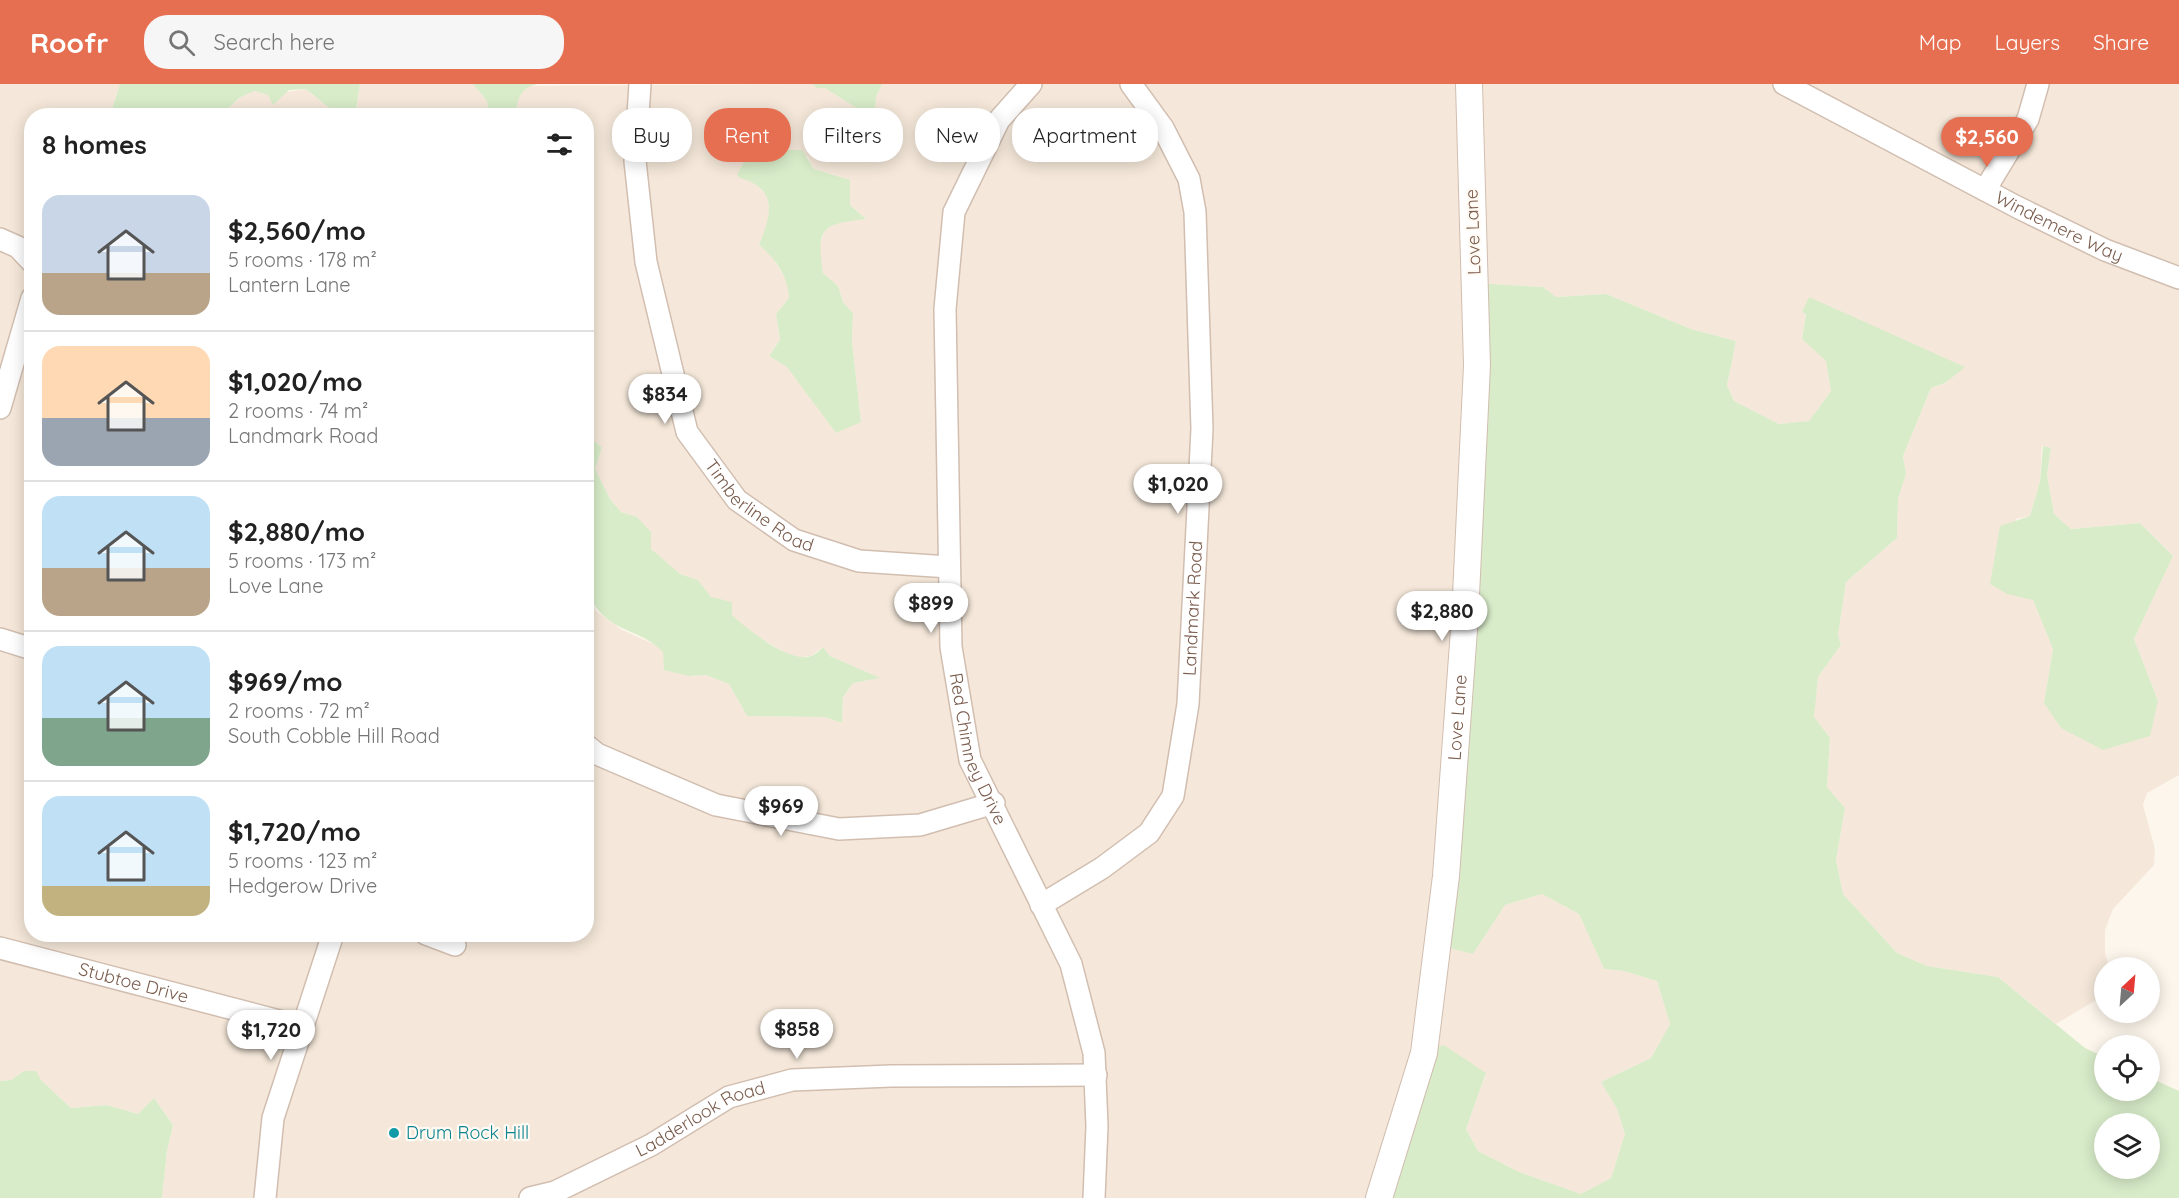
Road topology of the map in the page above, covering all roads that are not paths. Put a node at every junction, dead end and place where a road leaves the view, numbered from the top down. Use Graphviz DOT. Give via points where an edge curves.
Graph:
graph roads {
  1 [pos="640,84"];
  2 [pos="1031,84"];
  3 [pos="1131,84"];
  4 [pos="1469,84"];
  5 [pos="1784,84"];
  6 [pos="2038,84"];
  7 [pos="1985,190"];
  8 [pos="0,239"];
  9 [pos="24,253"];
  10 [pos="2179,278"];
  11 [pos="22,370"];
  12 [pos="0,408"];
  13 [pos="949,567"];
  14 [pos="0,639"];
  15 [pos="24,646"];
  16 [pos="594,752"];
  17 [pos="994,803"];
  18 [pos="1041,905"];
  19 [pos="330,942"];
  20 [pos="447,942"];
  21 [pos="455,945"];
  22 [pos="0,948"];
  23 [pos="302,1027"];
  24 [pos="1096,1076"];
  25 [pos="265,1198"];
  26 [pos="530,1198"];
  27 [pos="1094,1198"];
  28 [pos="1379,1198"];
  1 -- 13 [label="street, Timberline Road" via="635,161 646,262 687,432 737,500 794,540 859,561"];
  2 -- 13 [label="street, Red Chimney Drive" via="999,120 954,212 945,309"];
  3 -- 18 [label="street, Landmark Road" via="1163,128 1189,179 1195,212 1202,429 1188,704 1173,796 1149,833 1102,868"];
  4 -- 28 [label="street, Love Lane" via="1477,365 1466,616 1446,876 1424,1053"];
  5 -- 7 [label="street, Windemere Way"];
  6 -- 7 [label="street" via="2028,119"];
  7 -- 10 [label="street, Windemere Way" via="2105,250"];
  8 -- 9 [label="street"];
  11 -- 12 [label="street"];
  13 -- 17 [label="street, Red Chimney Drive" via="951,647 970,760"];
  14 -- 15 [label="street"];
  16 -- 17 [label="street" via="716,804 839,829 920,825"];
  17 -- 18 [label="street, Red Chimney Drive"];
  18 -- 24 [label="street, Red Chimney Drive" via="1071,964 1095,1053"];
  19 -- 23 [label="street"];
  20 -- 21 [label="street"];
  22 -- 23 [label="street, Stubtoe Drive"];
  23 -- 25 [label="street" via="273,1118"];
  24 -- 26 [label="street, Ladderlook Road" via="792,1080 729,1097 651,1144 555,1192"];
  24 -- 27 [label="street, Red Chimney Drive"];
}
